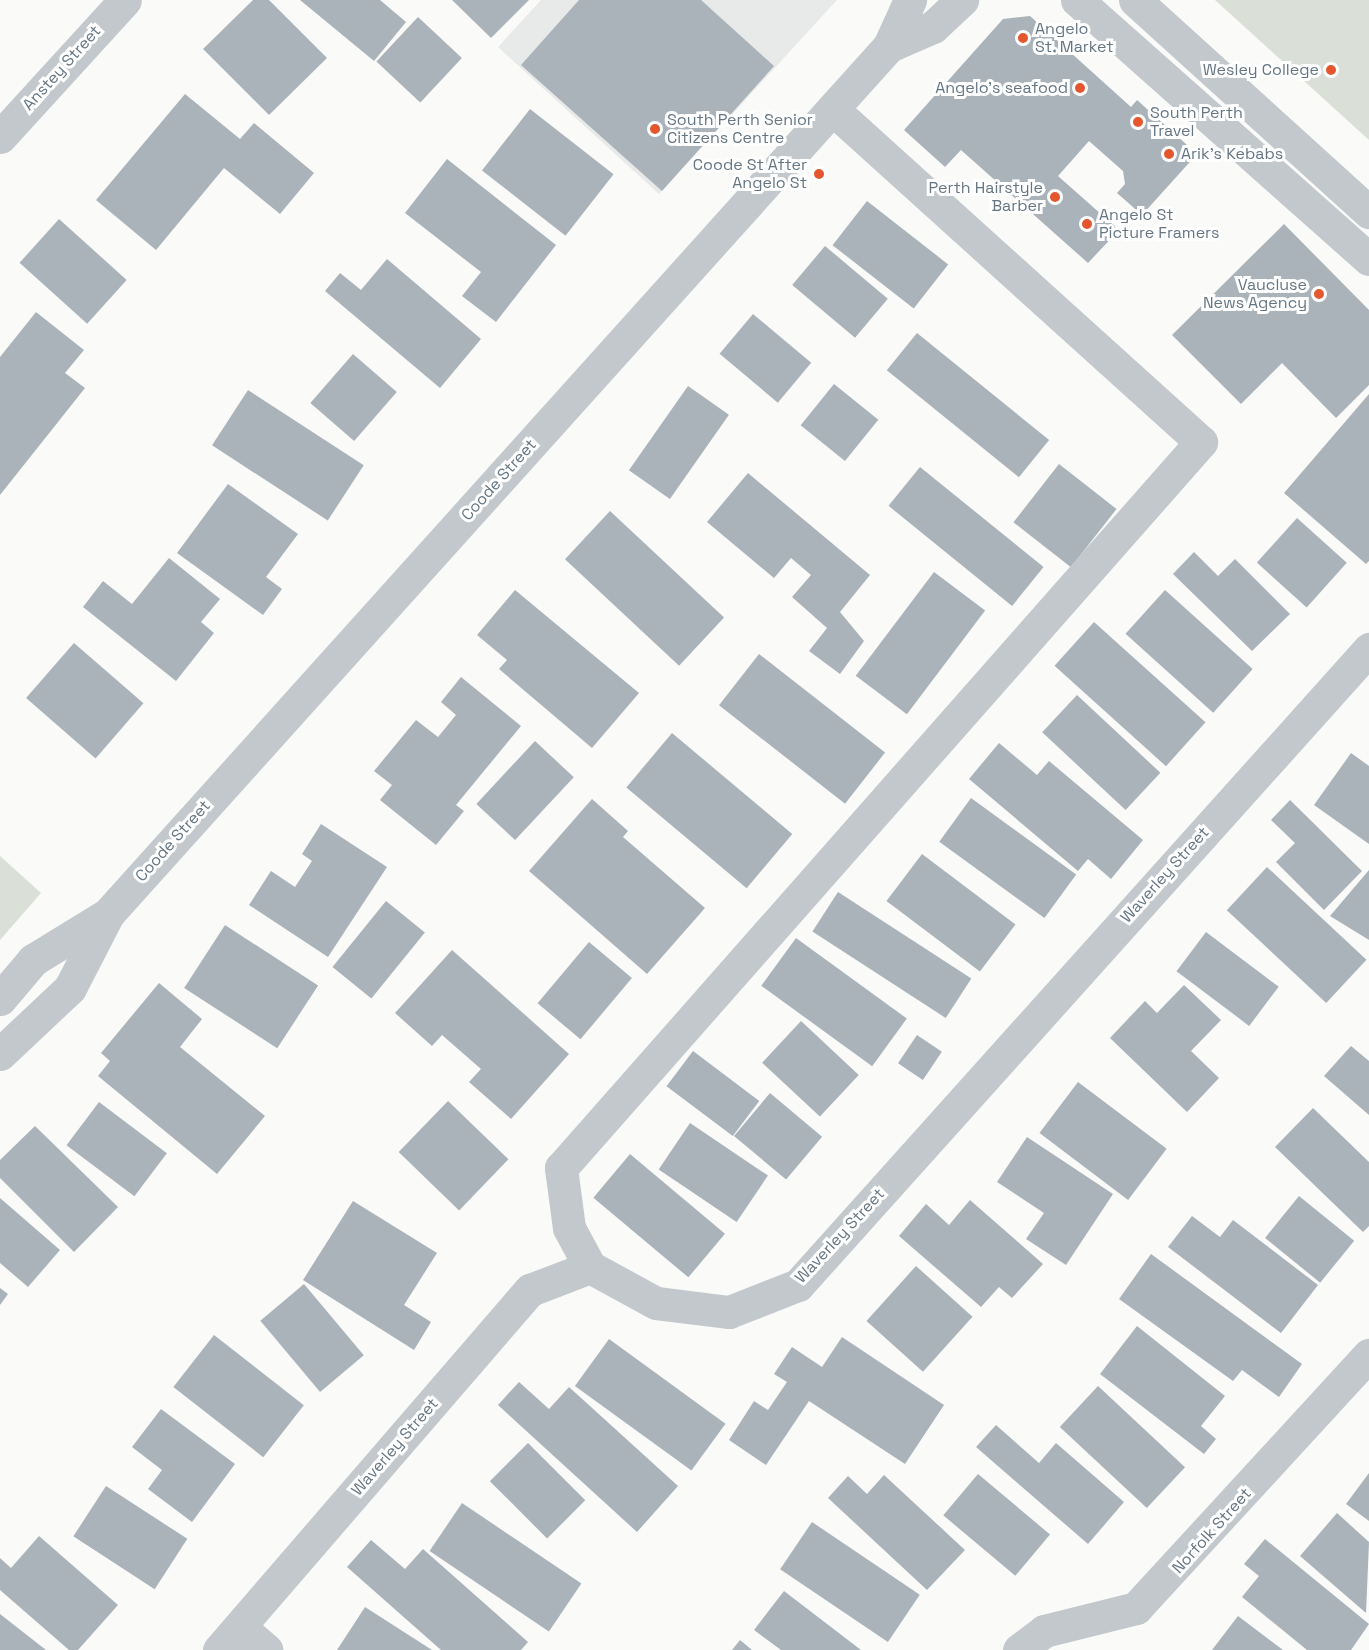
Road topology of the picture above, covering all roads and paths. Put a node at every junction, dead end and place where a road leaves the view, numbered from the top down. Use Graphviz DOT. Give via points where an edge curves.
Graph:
graph roads {
  1 [pos="124,0"];
  2 [pos="910,0"];
  3 [pos="962,0"];
  4 [pos="1077,0"];
  5 [pos="1135,0"];
  6 [pos="889,46"];
  7 [pos="833,109"];
  8 [pos="0,137"];
  9 [pos="1369,212"];
  10 [pos="1369,259"];
  11 [pos="1369,649"];
  12 [pos="108,914"];
  13 [pos="0,999"];
  14 [pos="0,1054"];
  15 [pos="590,1267"];
  16 [pos="1369,1355"];
  17 [pos="229,1639"];
  18 [pos="266,1650"];
  19 [pos="1019,1650"];
  1 -- 8 [label="street, Anstey Street"];
  2 -- 6 [label="street, Coode Street"];
  3 -- 6 [label="street, Coode Street" via="933,27"];
  4 -- 10 [label="street"];
  5 -- 9 [label="street"];
  6 -- 7 [label="street, Coode Street"];
  7 -- 12 [label="street, Coode Street"];
  7 -- 15 [label="street" via="1201,442 561,1168 569,1228"];
  11 -- 15 [label="street, Waverley Street" via="798,1285 729,1312 656,1303"];
  12 -- 13 [label="street, Coode Street" via="33,960"];
  12 -- 14 [label="street, Coode Street" via="70,988"];
  15 -- 17 [label="street, Waverley Street" via="530,1290"];
  16 -- 19 [label="street, Norfolk Street" via="1136,1608 1044,1631"];
  17 -- 18 [label="street"];
}
